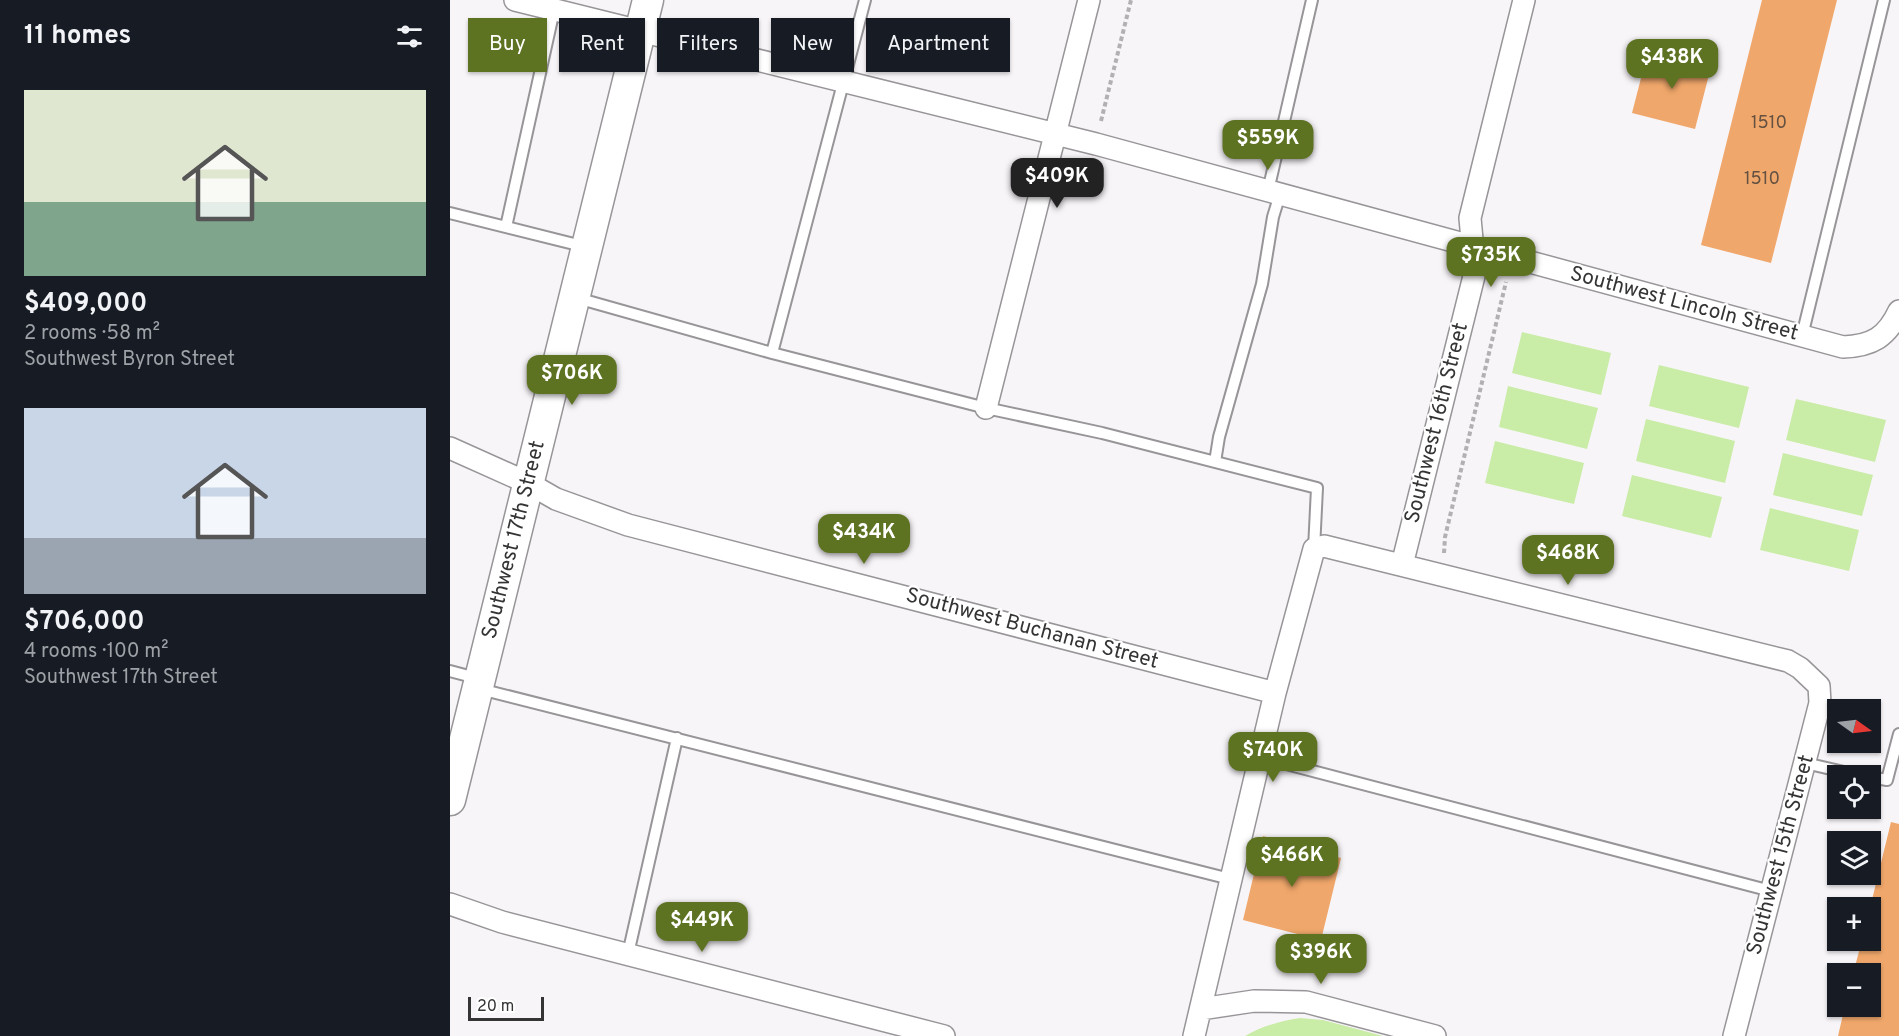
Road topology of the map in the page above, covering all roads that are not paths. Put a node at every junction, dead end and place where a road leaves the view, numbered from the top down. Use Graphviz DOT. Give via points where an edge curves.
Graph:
graph roads {
  1 [pos="515,0"];
  2 [pos="648,0"];
  3 [pos="865,0"];
  4 [pos="1089,0"];
  5 [pos="1312,0"];
  6 [pos="1524,0"];
  7 [pos="1884,0"];
  8 [pos="554,10"];
  9 [pos="587,18"];
  10 [pos="643,18"];
  11 [pos="645,32"];
  12 [pos="630,72"];
  13 [pos="844,81"];
  14 [pos="1056,134"];
  15 [pos="1274,193"];
  16 [pos="450,213"];
  17 [pos="506,227"];
  18 [pos="1472,246"];
  19 [pos="587,247"];
  20 [pos="574,297"];
  21 [pos="1899,311"];
  22 [pos="1802,336"];
  23 [pos="772,353"];
  24 [pos="986,408"];
  25 [pos="450,448"];
  26 [pos="1215,462"];
  27 [pos="528,483"];
  28 [pos="1314,549"];
  29 [pos="1402,565"];
  30 [pos="450,671"];
  31 [pos="479,683"];
  32 [pos="1275,693"];
  33 [pos="1899,734"];
  34 [pos="676,738"];
  35 [pos="1259,757"];
  36 [pos="1805,763"];
  37 [pos="1827,768"];
  38 [pos="1881,779"];
  39 [pos="450,800"];
  40 [pos="1230,879"];
  41 [pos="1771,891"];
  42 [pos="450,904"];
  43 [pos="628,954"];
  44 [pos="1201,1010"];
  45 [pos="944,1036"];
  46 [pos="1194,1036"];
  47 [pos="1436,1036"];
  48 [pos="1734,1036"];
  1 -- 8 [label="street, Southwest Lincoln Street"];
  2 -- 10 [label="main road, Southwest 17th Street"];
  3 -- 13 [label="lane"];
  4 -- 14 [label="street"];
  5 -- 15 [label="lane"];
  6 -- 18 [label="street, Southwest 16th Street" via="1470,218"];
  7 -- 22 [label="lane"];
  8 -- 9 [label="street, Southwest Lincoln Street"];
  8 -- 17 [label="lane"];
  11 -- 13 [label="street, Southwest Lincoln Street"];
  12 -- 19 [label="main road, Southwest 17th Street"];
  13 -- 14 [label="street, Southwest Lincoln Street"];
  13 -- 23 [label="lane"];
  14 -- 15 [label="street, Southwest Lincoln Street"];
  14 -- 24 [label="street"];
  15 -- 18 [label="street, Southwest Lincoln Street"];
  15 -- 26 [label="lane" via="1274,217 1262,284"];
  16 -- 17 [label="lane"];
  17 -- 19 [label="lane"];
  18 -- 22 [label="street, Southwest Lincoln Street"];
  18 -- 29 [label="street, Southwest 16th Street" via="1475,272"];
  19 -- 20 [label="main road, Southwest 17th Street"];
  20 -- 23 [label="lane"];
  20 -- 27 [label="main road, Southwest 17th Street"];
  21 -- 22 [label="street, Southwest Lincoln Street" via="1892,326 1877,340 1860,346 1843,347"];
  23 -- 24 [label="lane"];
  24 -- 26 [label="lane"];
  25 -- 27 [label="street, Southwest Buchanan Street"];
  26 -- 28 [label="lane" via="1317,488"];
  27 -- 31 [label="main road, Southwest 17th Street"];
  27 -- 32 [label="street, Southwest Buchanan Street" via="556,499 628,525"];
  28 -- 29 [label="street" via="1324,546"];
  28 -- 32 [label="street"];
  29 -- 36 [label="street, Southwest 15th Street" via="1788,661 1819,686 1820,704"];
  30 -- 31 [label="lane"];
  31 -- 34 [label="lane"];
  31 -- 39 [label="main road, Southwest 17th Street"];
  32 -- 35 [label="street"];
  33 -- 38 [label="lane" via="1887,780"];
  34 -- 40 [label="lane"];
  34 -- 43 [label="lane"];
  35 -- 40 [label="street"];
  35 -- 41 [label="lane"];
  36 -- 37 [label="lane"];
  36 -- 41 [label="street, Southwest 15th Street"];
  40 -- 44 [label="street"];
  41 -- 48 [label="street, Southwest 15th Street"];
  42 -- 43 [label="street" via="502,922"];
  43 -- 45 [label="street"];
  44 -- 46 [label="street"];
  44 -- 47 [label="street" via="1254,1001 1306,1002"];
}
